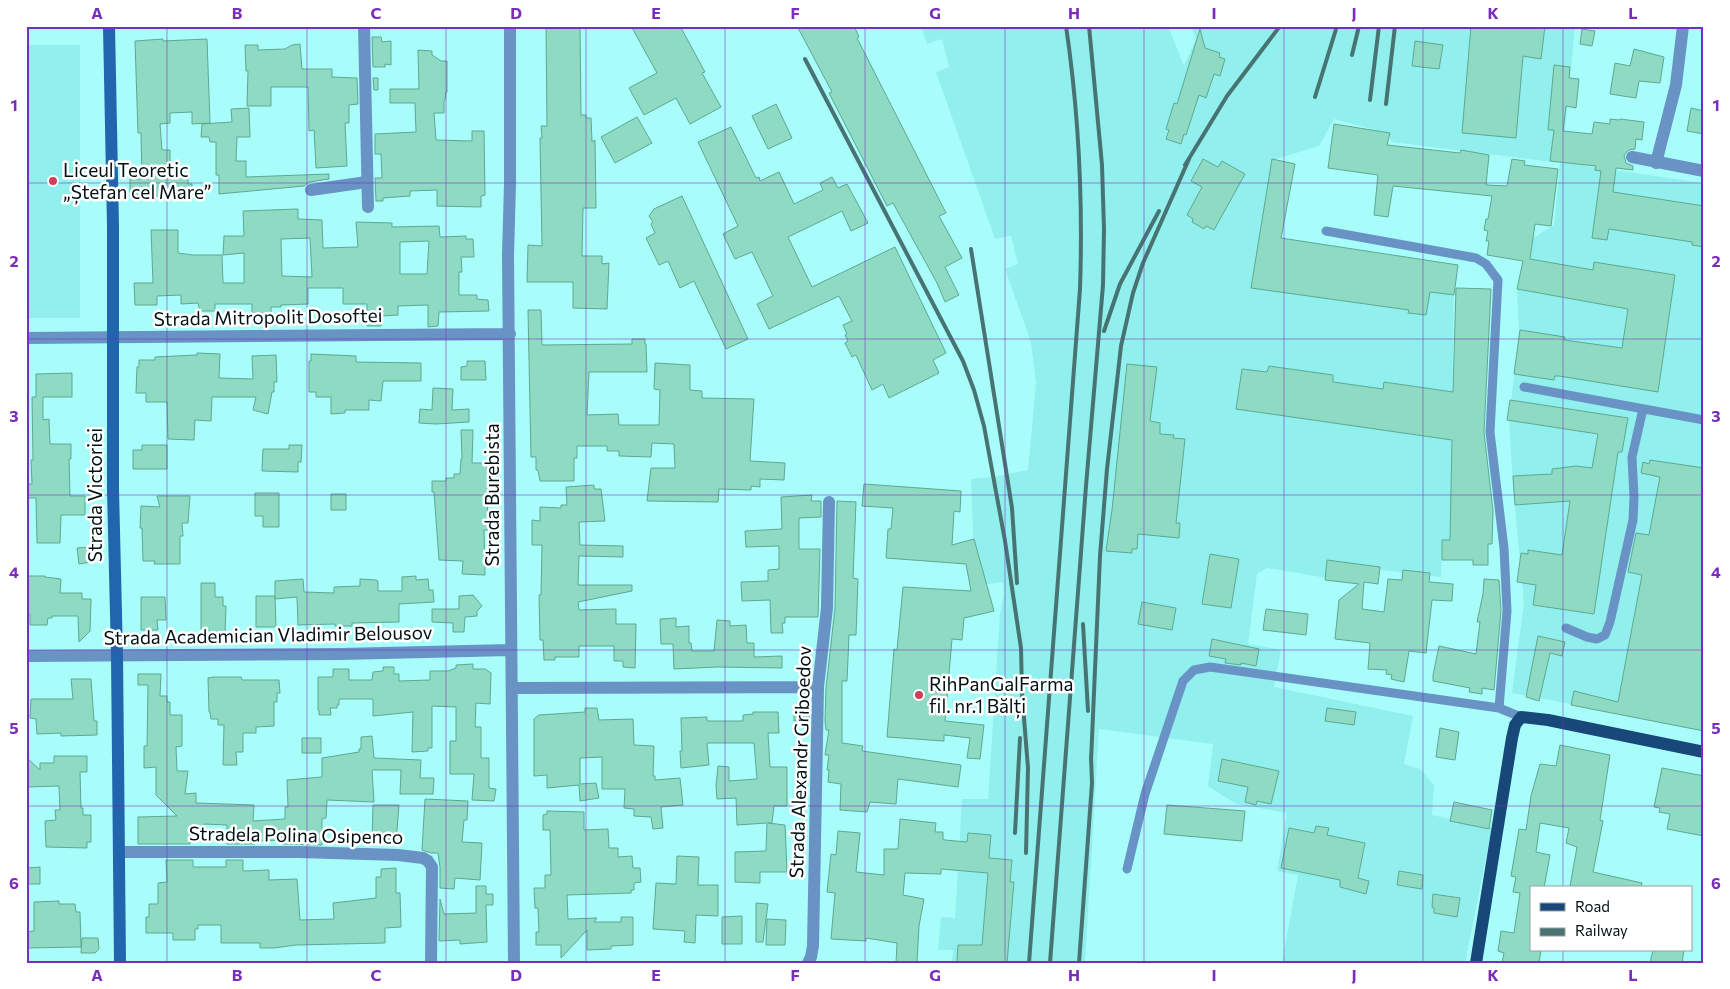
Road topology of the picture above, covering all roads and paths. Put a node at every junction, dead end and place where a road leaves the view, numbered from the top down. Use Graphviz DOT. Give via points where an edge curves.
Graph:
graph roads {
  1 [pos="109,26"];
  2 [pos="364,26"];
  3 [pos="510,26"];
  4 [pos="1683,26"];
  5 [pos="1632,157"];
  6 [pos="1656,163"];
  7 [pos="1704,171"];
  8 [pos="367,181"];
  9 [pos="311,190"];
  10 [pos="368,207"];
  11 [pos="1326,232"];
  12 [pos="510,334"];
  13 [pos="26,338"];
  14 [pos="113,338"];
  15 [pos="1524,387"];
  16 [pos="1643,409"];
  17 [pos="1704,420"];
  18 [pos="829,502"];
  19 [pos="1566,628"];
  20 [pos="511,650"];
  21 [pos="26,656"];
  22 [pos="117,656"];
  23 [pos="513,688"];
  24 [pos="818,688"];
  25 [pos="1499,708"];
  26 [pos="1521,717"];
  27 [pos="1704,752"];
  28 [pos="119,852"];
  29 [pos="1127,869"];
  30 [pos="120,963"];
  31 [pos="431,963"];
  32 [pos="514,963"];
  33 [pos="808,963"];
  34 [pos="1476,963"];
  1 -- 14 [label="street, Strada Victoriei"];
  2 -- 8 [label="street"];
  3 -- 12 [label="street, Strada Burebista"];
  4 -- 6 [label="street" via="1676,85"];
  5 -- 6 [label="street"];
  6 -- 7 [label="street"];
  8 -- 9 [label="street"];
  8 -- 10 [label="street"];
  11 -- 25 [label="lane" via="1476,258 1486,264 1498,280 1490,432 1507,580"];
  12 -- 14 [label="street, Strada Mitropolit Dosoftei"];
  12 -- 20 [label="street, Strada Burebista"];
  13 -- 14 [label="street, Strada Mitropolit Dosoftei"];
  14 -- 22 [label="street, Strada Victoriei"];
  15 -- 16 [label="lane"];
  16 -- 17 [label="lane"];
  16 -- 19 [label="lane" via="1632,458 1633,520 1610,622 1605,635 1597,639"];
  18 -- 24 [label="street, Strada Alexandr Griboedov" via="827,608"];
  20 -- 22 [label="street, Strada Academician Vladimir Belousov"];
  20 -- 23 [label="street, Strada Burebista"];
  21 -- 22 [label="street, Strada Academician Vladimir Belousov"];
  22 -- 28 [label="street, Strada Victoriei"];
  23 -- 24 [label="street"];
  23 -- 32 [label="street, Strada Burebista"];
  24 -- 33 [label="street, Strada Alexandr Griboedov" via="813,936"];
  25 -- 26 [label="lane"];
  25 -- 29 [label="lane" via="1210,667 1194,670 1183,681 1145,794"];
  26 -- 27 [label="main road"];
  26 -- 34 [label="main road" via="1515,724 1512,738"];
  28 -- 30 [label="street, Strada Victoriei"];
  28 -- 31 [label="street, Stradela Polina Osipenco" via="299,852 423,858 432,867"];
}
